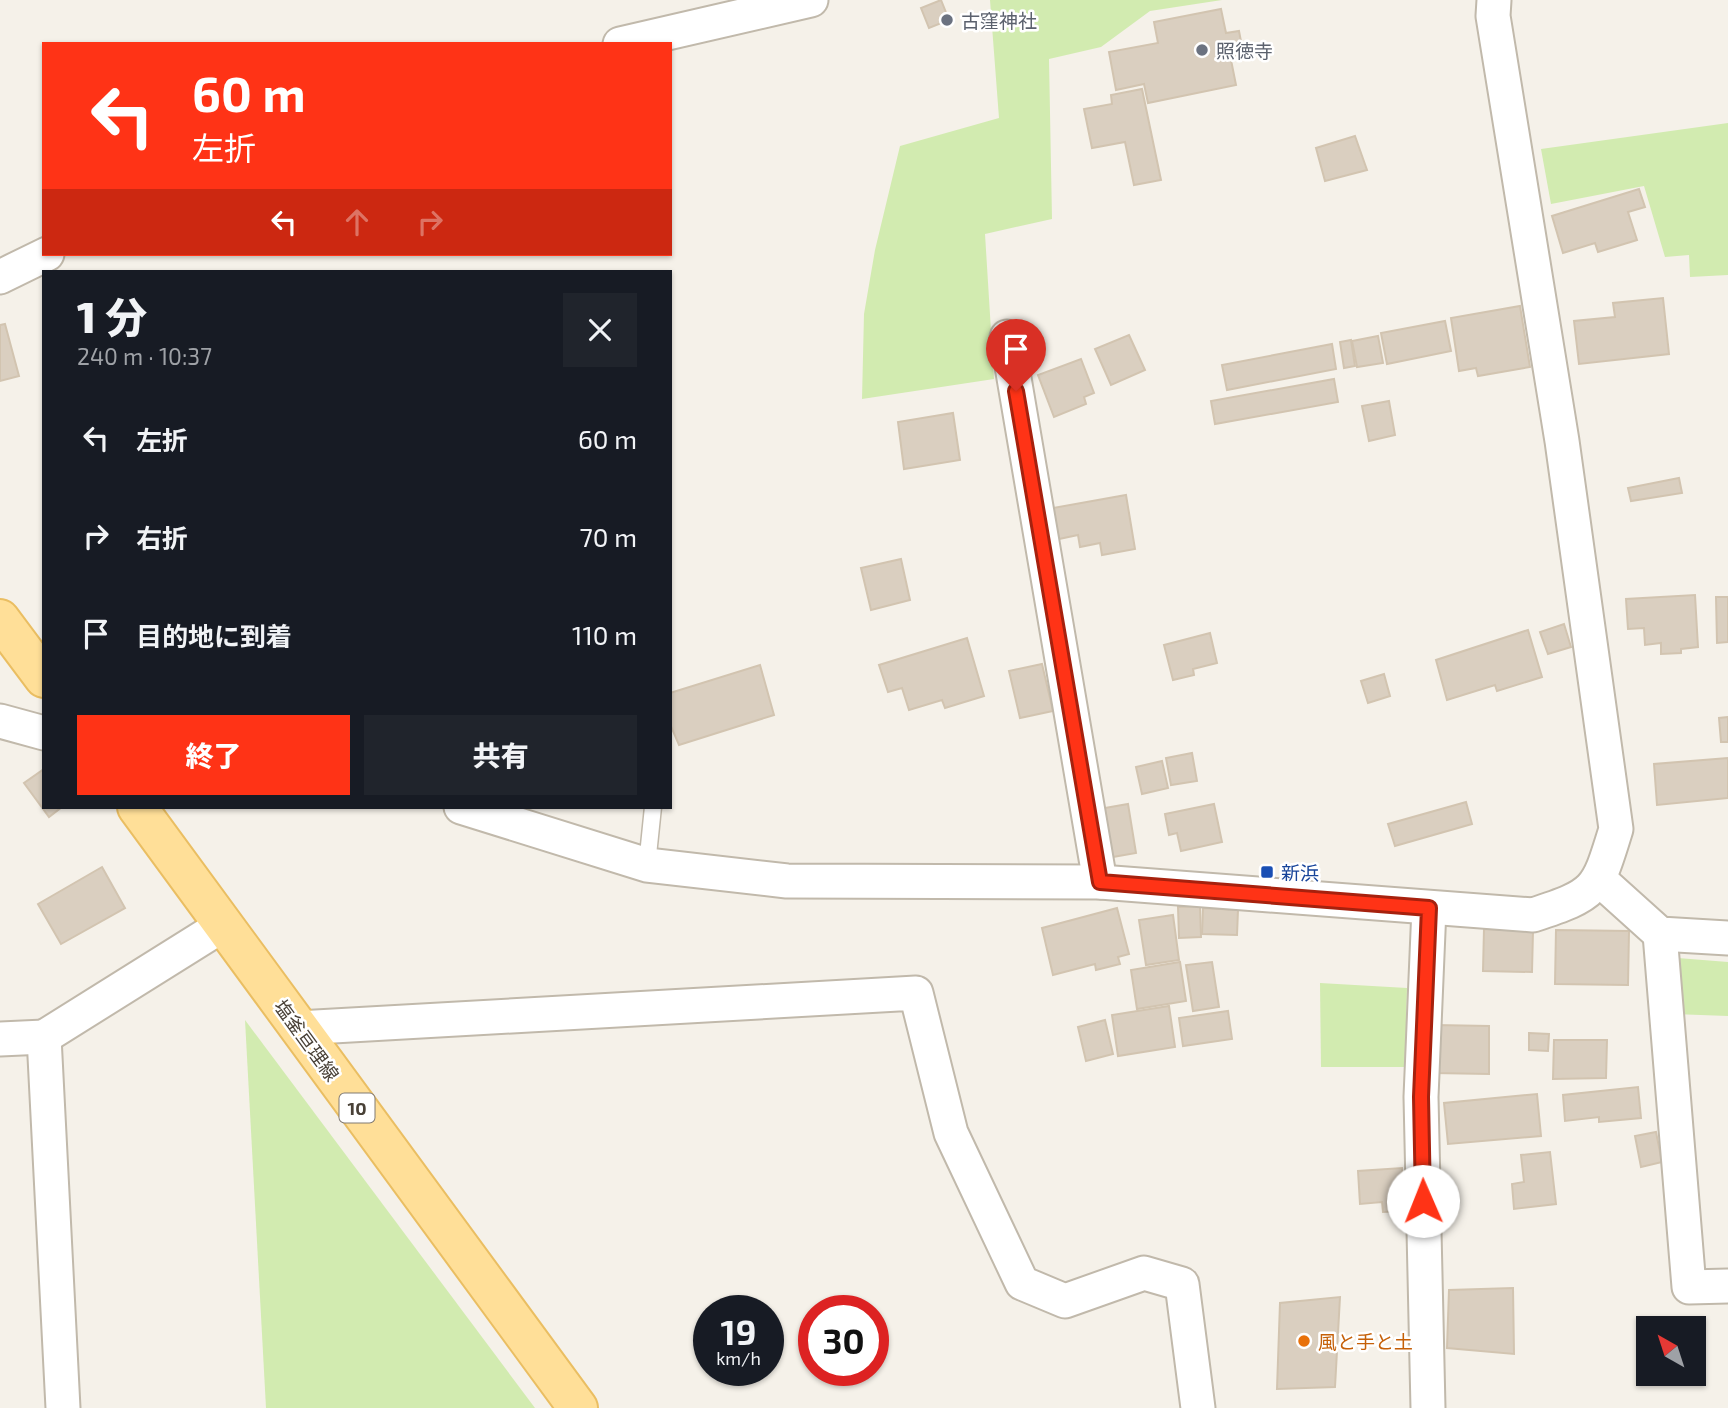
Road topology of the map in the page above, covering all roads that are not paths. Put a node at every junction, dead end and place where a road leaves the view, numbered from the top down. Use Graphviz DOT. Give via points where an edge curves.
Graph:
graph roads {
  1 [pos="811,0"];
  2 [pos="1494,0"];
  3 [pos="629,42"];
  4 [pos="43,256"];
  5 [pos="0,276"];
  6 [pos="1007,337"];
  7 [pos="0,619"];
  8 [pos="42,675"];
  9 [pos="0,721"];
  10 [pos="42,732"];
  11 [pos="139,809"];
  12 [pos="467,809"];
  13 [pos="653,809"];
  14 [pos="647,865"];
  15 [pos="1601,880"];
  16 [pos="1100,882"];
  17 [pos="1429,908"];
  18 [pos="223,925"];
  19 [pos="1660,934"];
  20 [pos="1728,938"];
  21 [pos="298,1028"];
  22 [pos="44,1037"];
  23 [pos="0,1039"];
  24 [pos="1728,1286"];
  25 [pos="63,1408"];
  26 [pos="578,1408"];
  27 [pos="1198,1408"];
  28 [pos="1428,1408"];
  1 -- 3 [label="street"];
  2 -- 15 [label="street" via="1616,829"];
  4 -- 5 [label="street"];
  6 -- 16 [label="street"];
  7 -- 8 [label="main road"];
  9 -- 10 [label="street"];
  11 -- 18 [label="main road, 塩釜亘理線 / 10"];
  12 -- 14 [label="street"];
  13 -- 14 [label="lane"];
  14 -- 16 [label="street" via="788,881"];
  15 -- 17 [label="street" via="1574,902 1533,915"];
  15 -- 19 [label="street"];
  16 -- 17 [label="street"];
  17 -- 28 [label="street" via="1421,1097"];
  18 -- 21 [label="main road, 塩釜亘理線 / 10"];
  18 -- 22 [label="street"];
  19 -- 20 [label="street"];
  19 -- 24 [label="street" via="1689,1287"];
  21 -- 26 [label="main road, 塩釜亘理線 / 10"];
  21 -- 27 [label="street" via="916,993 951,1133 1022,1283 1065,1301 1144,1273 1182,1284"];
  22 -- 23 [label="street"];
  22 -- 25 [label="street"];
}
